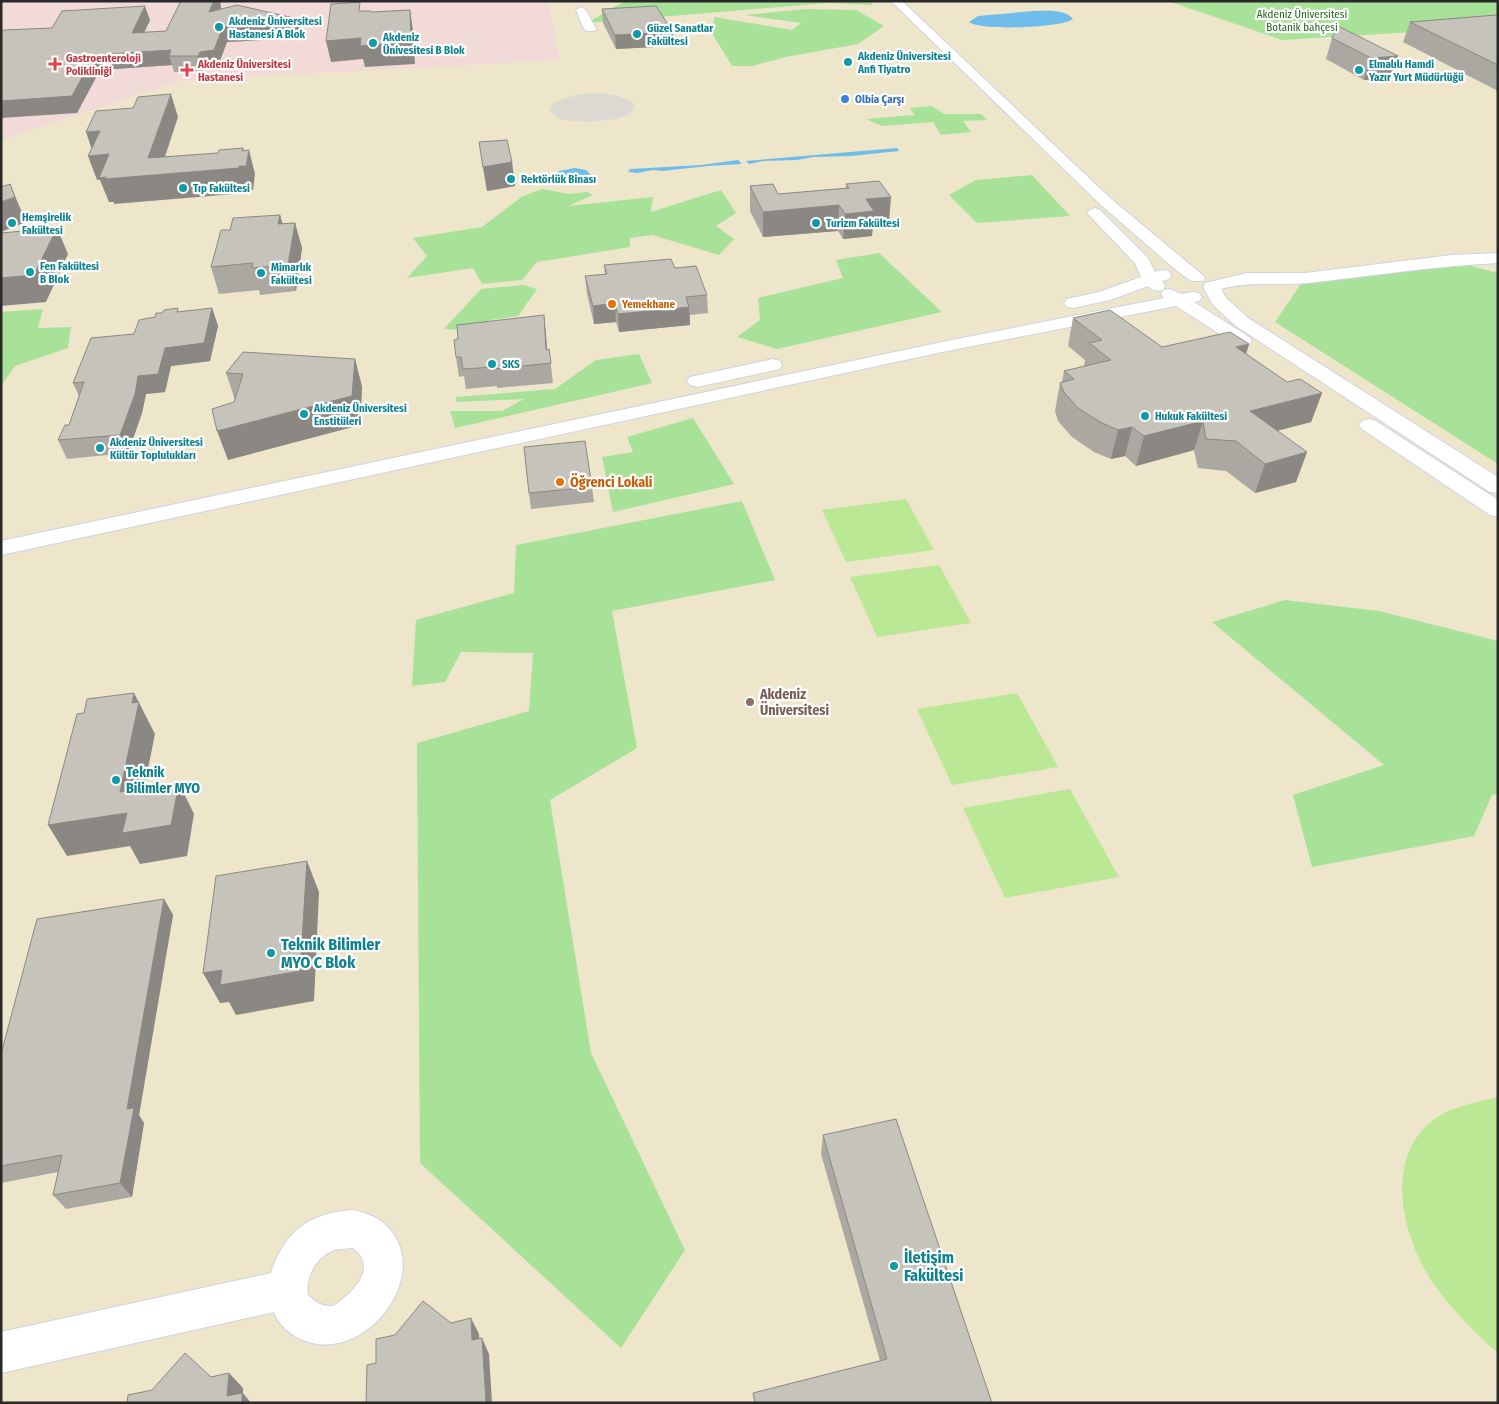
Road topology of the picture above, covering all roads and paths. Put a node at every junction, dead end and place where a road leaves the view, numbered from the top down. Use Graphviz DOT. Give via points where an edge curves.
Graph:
graph roads {
  1 [pos="891,6"];
  2 [pos="581,10"];
  3 [pos="590,29"];
  4 [pos="1083,200"];
  5 [pos="1498,258"];
  6 [pos="1198,278"];
  7 [pos="1168,288"];
  8 [pos="1498,487"];
  9 [pos="1498,510"];
  10 [pos="1,531"];
  11 [pos="1,548"];
  12 [pos="287,1289"];
  13 [pos="1,1353"];
  1 -- 6 [label="street" via="908,25 1105,201"];
  2 -- 3 [label="street"];
  4 -- 7 [label="street"];
  5 -- 6 [label="street" via="1443,261 1305,278 1228,282"];
  6 -- 7 [label="street"];
  6 -- 7 [label="street" via="1206,294"];
  6 -- 8 [label="street" via="1242,322"];
  7 -- 9 [label="street"];
  7 -- 10 [label="street" via="1104,296"];
  7 -- 11 [label="street" via="942,347"];
  12 -- 13 [label="street"];
}
